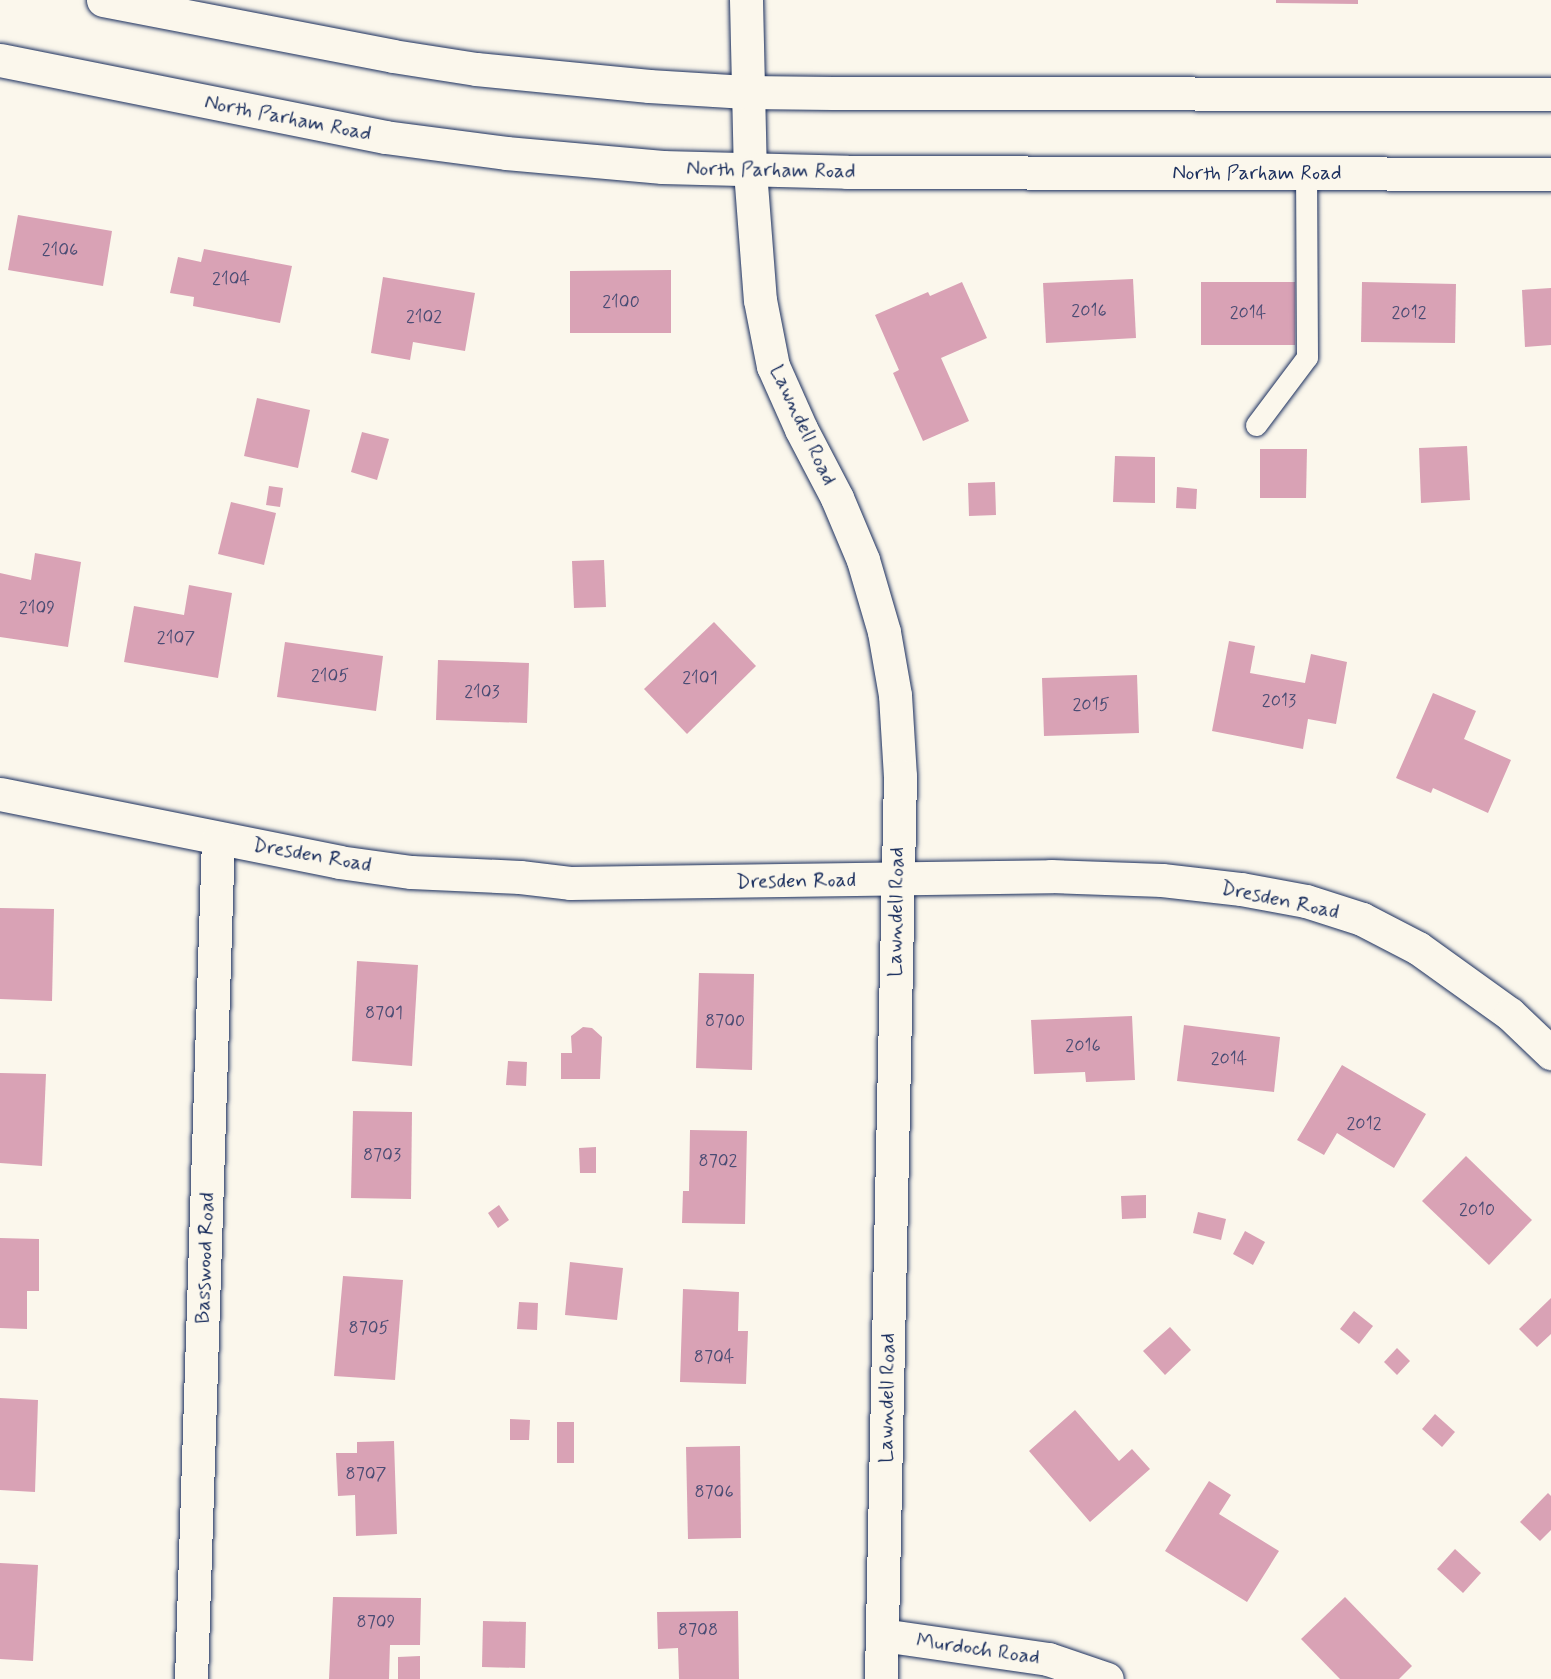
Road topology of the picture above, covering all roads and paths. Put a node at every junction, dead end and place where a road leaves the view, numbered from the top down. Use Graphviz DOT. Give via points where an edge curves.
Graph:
graph roads {
  1 [pos="103,0"];
  2 [pos="746,0"];
  3 [pos="0,60"];
  4 [pos="746,92"];
  5 [pos="1551,94"];
  6 [pos="750,171"];
  7 [pos="1306,173"];
  8 [pos="1551,174"];
  9 [pos="1256,425"];
  10 [pos="0,794"];
  11 [pos="218,838"];
  12 [pos="897,879"];
  13 [pos="1551,1053"];
  14 [pos="882,1635"];
  15 [pos="191,1679"];
  16 [pos="881,1679"];
  17 [pos="1107,1679"];
  1 -- 4 [label="main road" via="464,67"];
  2 -- 4 [label="main road, Lawndell Road"];
  3 -- 6 [label="main road, North Parham Road" via="385,136 517,154"];
  4 -- 5 [label="main road"];
  4 -- 6 [label="main road, Lawndell Road"];
  6 -- 7 [label="main road, North Parham Road"];
  6 -- 12 [label="main road, Lawndell Road" via="760,300 773,366 837,498 884,632 895,695 900,776"];
  7 -- 8 [label="main road, North Parham Road"];
  7 -- 9 [label="lane" via="1307,357"];
  10 -- 11 [label="main road, Dresden Road"];
  11 -- 12 [label="main road, Dresden Road" via="411,872 570,883"];
  11 -- 15 [label="main road, Basswood Road"];
  12 -- 13 [label="main road, Dresden Road" via="1051,876 1162,880 1306,901 1362,919 1418,948 1510,1014"];
  12 -- 14 [label="main road, Lawndell Road"];
  14 -- 16 [label="main road, Lawndell Road"];
  14 -- 17 [label="main road, Murdoch Road" via="1048,1659"];
}
